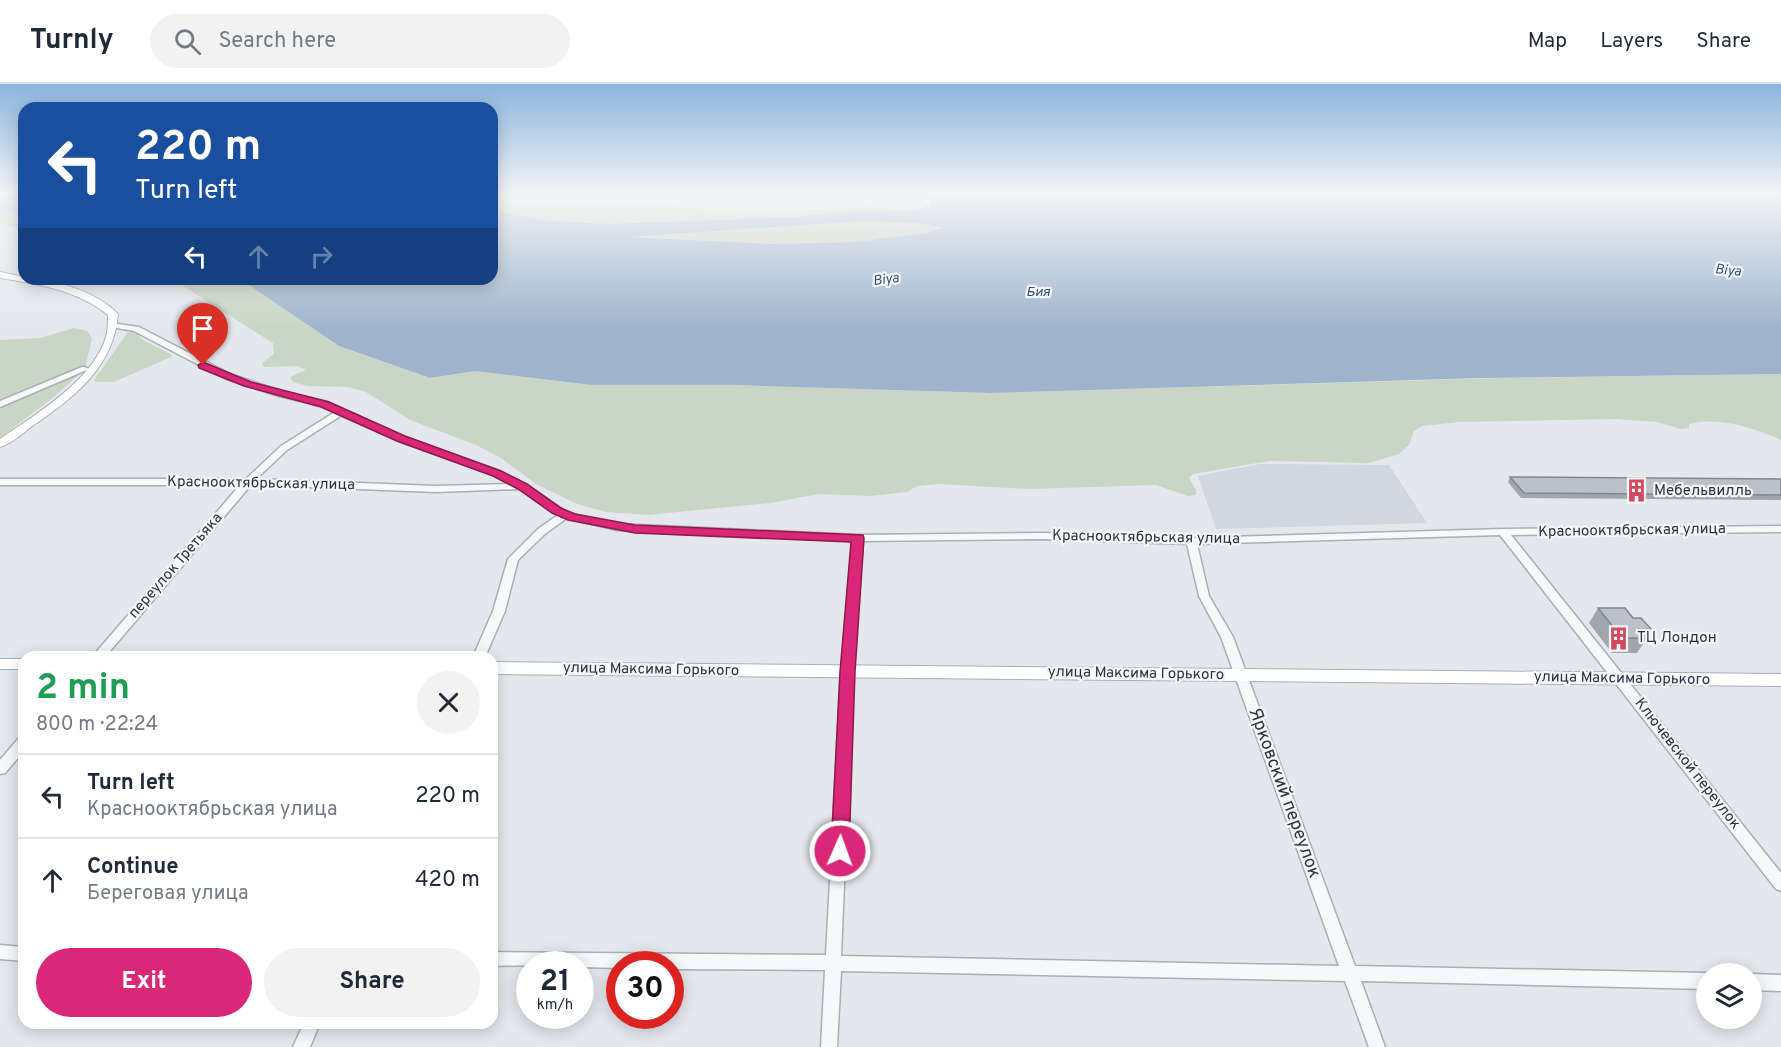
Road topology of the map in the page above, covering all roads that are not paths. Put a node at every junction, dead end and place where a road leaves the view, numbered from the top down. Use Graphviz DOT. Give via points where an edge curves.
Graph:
graph roads {
  1 [pos="0,275"];
  2 [pos="18,279"];
  3 [pos="46,285"];
  4 [pos="114,325"];
  5 [pos="85,369"];
  6 [pos="0,404"];
  7 [pos="342,411"];
  8 [pos="0,444"];
  9 [pos="0,482"];
  10 [pos="248,482"];
  11 [pos="522,486"];
  12 [pos="565,515"];
  13 [pos="1781,529"];
  14 [pos="1503,532"];
  15 [pos="858,538"];
  16 [pos="1191,541"];
  17 [pos="103,651"];
  18 [pos="482,651"];
  19 [pos="0,664"];
  20 [pos="18,664"];
  21 [pos="498,668"];
  22 [pos="848,672"];
  23 [pos="1242,675"];
  24 [pos="1619,679"];
  25 [pos="1781,680"];
  26 [pos="18,749"];
  27 [pos="0,770"];
  28 [pos="1781,884"];
  29 [pos="0,952"];
  30 [pos="18,954"];
  31 [pos="498,959"];
  32 [pos="835,963"];
  33 [pos="1350,973"];
  34 [pos="1696,981"];
  35 [pos="1762,982"];
  36 [pos="1781,983"];
  37 [pos="309,1029"];
  38 [pos="301,1047"];
  39 [pos="829,1047"];
  40 [pos="1377,1047"];
  1 -- 2 [label="main road"];
  3 -- 4 [label="main road" via="101,303 113,314"];
  4 -- 7 [label="street, Краснооктябрьская улица" via="136,329 227,376"];
  4 -- 8 [label="main road" via="105,353 75,385"];
  5 -- 6 [label="street"];
  7 -- 10 [label="street, переулок Третьяка" via="284,448"];
  7 -- 11 [label="street, Краснооктябрьская улица" via="401,439 497,473"];
  9 -- 10 [label="street, Краснооктябрьская улица"];
  10 -- 11 [label="street, Краснооктябрьская улица" via="436,489"];
  10 -- 17 [label="street, переулок Третьяка"];
  11 -- 12 [label="street, Краснооктябрьская улица"];
  12 -- 15 [label="street, Краснооктябрьская улица" via="635,529"];
  12 -- 18 [label="street" via="513,559 499,611"];
  13 -- 14 [label="street, Краснооктябрьская улица"];
  14 -- 16 [label="street, Краснооктябрьская улица"];
  14 -- 24 [label="street, Ключевской переулок"];
  15 -- 16 [label="street, Краснооктябрьская улица" via="1045,536"];
  15 -- 22 [label="street"];
  16 -- 23 [label="street, Ярковский переулок" via="1204,596"];
  19 -- 20 [label="main road"];
  21 -- 22 [label="main road, улица Максима Горького"];
  22 -- 23 [label="main road, улица Максима Горького"];
  22 -- 32 [label="street"];
  23 -- 24 [label="main road, улица Максима Горького"];
  23 -- 33 [label="street, Ярковский переулок"];
  24 -- 25 [label="main road, улица Максима Горького"];
  24 -- 28 [label="street, Ключевской переулок"];
  26 -- 27 [label="street"];
  29 -- 30 [label="street"];
  31 -- 32 [label="street"];
  32 -- 33 [label="street"];
  32 -- 39 [label="street"];
  33 -- 34 [label="street"];
  33 -- 40 [label="street, Ярковский переулок"];
  35 -- 36 [label="street"];
  37 -- 38 [label="street"];
}
